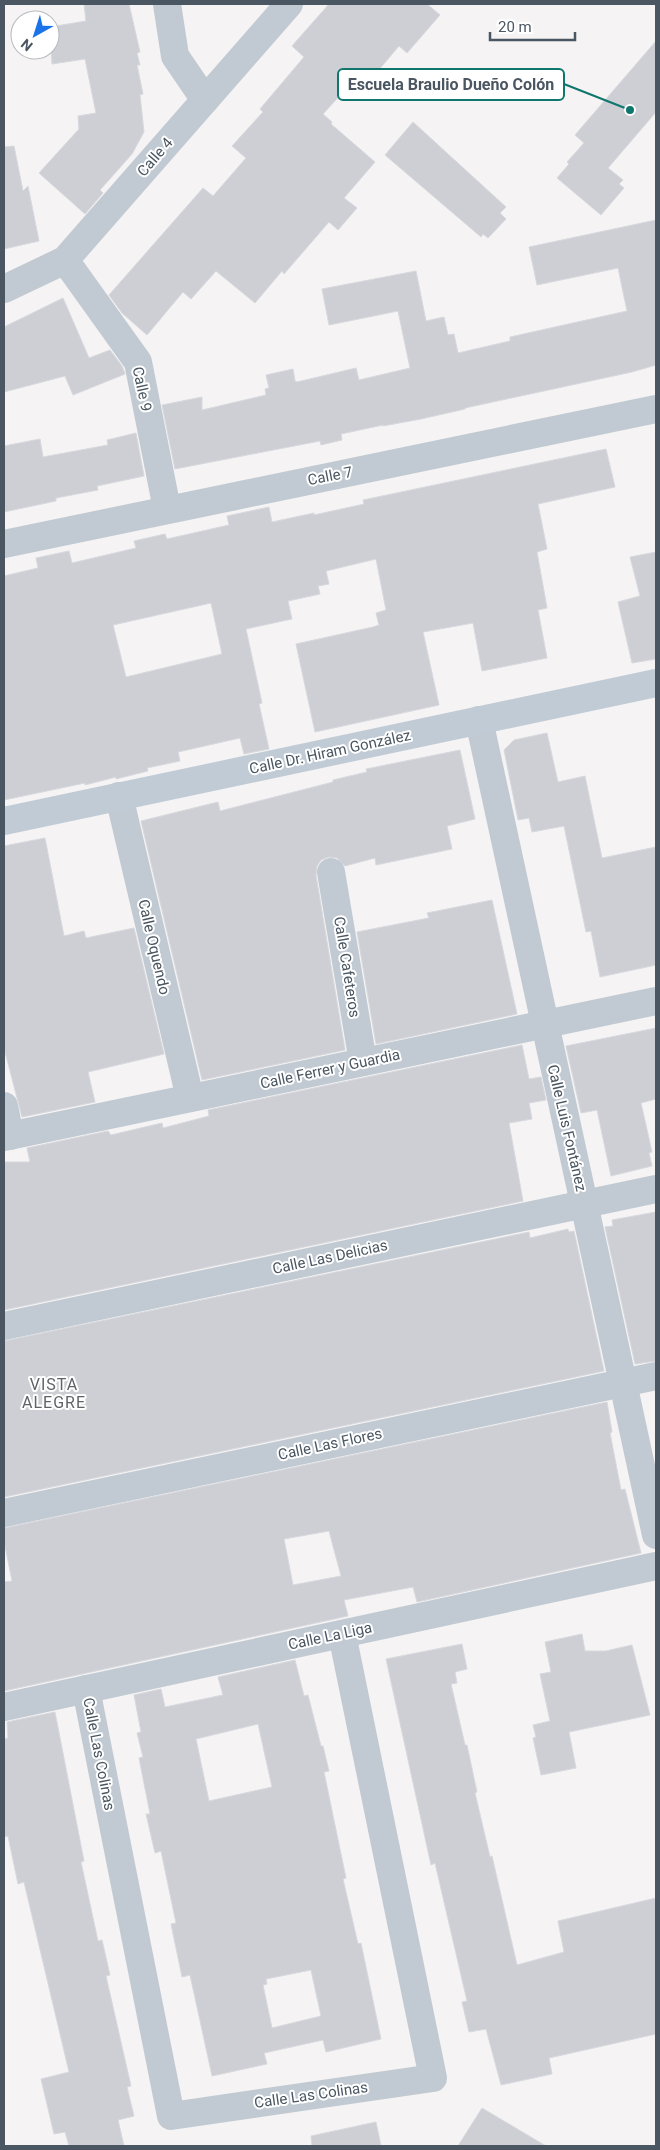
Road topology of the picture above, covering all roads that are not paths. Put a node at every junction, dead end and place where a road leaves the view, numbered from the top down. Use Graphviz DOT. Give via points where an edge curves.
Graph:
graph roads {
  1 [pos="167,4"];
  2 [pos="289,4"];
  3 [pos="205,100"];
  4 [pos="65,260"];
  5 [pos="4,289"];
  6 [pos="656,409"];
  7 [pos="166,509"];
  8 [pos="4,544"];
  9 [pos="656,684"];
  10 [pos="479,720"];
  11 [pos="119,796"];
  12 [pos="4,821"];
  13 [pos="331,872"];
  14 [pos="656,1001"];
  15 [pos="544,1024"];
  16 [pos="363,1062"];
  17 [pos="190,1098"];
  18 [pos="4,1106"];
  19 [pos="7,1137"];
  20 [pos="656,1189"];
  21 [pos="584,1204"];
  22 [pos="4,1326"];
  23 [pos="656,1376"];
  24 [pos="624,1383"];
  25 [pos="4,1513"];
  26 [pos="656,1535"];
  27 [pos="656,1566"];
  28 [pos="342,1634"];
  29 [pos="86,1689"];
  30 [pos="4,1707"];
  1 -- 3 [label="street" via="175,56"];
  2 -- 3 [label="street, Calle 4"];
  3 -- 4 [label="street, Calle 4"];
  4 -- 5 [label="street, Calle 4"];
  4 -- 7 [label="street, Calle 9" via="138,362"];
  6 -- 7 [label="street, Calle 7"];
  7 -- 8 [label="street, Calle 7"];
  9 -- 10 [label="street, Calle Dr. Hiram González"];
  10 -- 11 [label="street, Calle Dr. Hiram González"];
  10 -- 15 [label="street, Calle Luis Fontánez"];
  11 -- 12 [label="street, Calle Dr. Hiram González"];
  11 -- 17 [label="street, Calle Oquendo"];
  13 -- 16 [label="street, Calle Cafeteros"];
  14 -- 15 [label="street, Calle Ferrer y Guardia"];
  15 -- 16 [label="street, Calle Ferrer y Guardia"];
  15 -- 21 [label="street, Calle Luis Fontánez"];
  16 -- 17 [label="street, Calle Ferrer y Guardia"];
  17 -- 19 [label="street, Calle Ferrer y Guardia"];
  18 -- 19 [label="street"];
  20 -- 21 [label="street, Calle Las Delicias"];
  21 -- 22 [label="street, Calle Las Delicias"];
  21 -- 24 [label="street, Calle Luis Fontánez"];
  23 -- 24 [label="street, Calle Las Flores"];
  24 -- 25 [label="street, Calle Las Flores"];
  24 -- 26 [label="street, Calle Luis Fontánez"];
  27 -- 28 [label="street, Calle La Liga"];
  28 -- 29 [label="street, Calle La Liga"];
  28 -- 29 [label="street, Calle Las Colinas" via="433,2078 171,2116"];
  29 -- 30 [label="street, Calle La Liga"];
}
